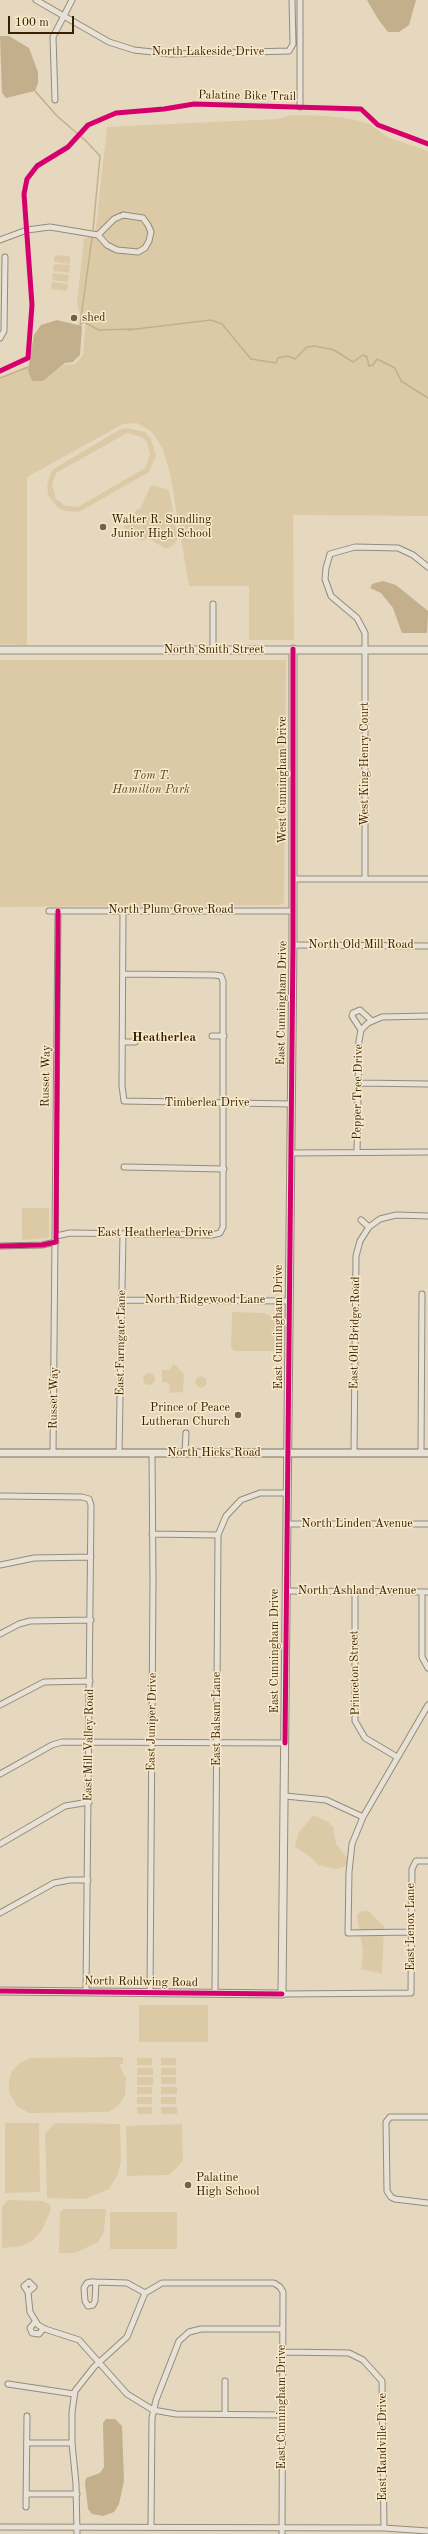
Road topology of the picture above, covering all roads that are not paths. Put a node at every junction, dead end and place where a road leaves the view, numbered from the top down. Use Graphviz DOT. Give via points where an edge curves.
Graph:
graph roads {
  1 [pos="36,0"];
  2 [pos="72,0"];
  3 [pos="292,0"];
  4 [pos="300,0"];
  5 [pos="63,16"];
  6 [pos="55,100"];
  7 [pos="300,107"];
  8 [pos="98,235"];
  9 [pos="0,240"];
  10 [pos="5,257"];
  11 [pos="2,323"];
  12 [pos="0,338"];
  13 [pos="428,567"];
  14 [pos="213,604"];
  15 [pos="293,649"];
  16 [pos="0,650"];
  17 [pos="366,650"];
  18 [pos="428,650"];
  19 [pos="212,651"];
  20 [pos="365,878"];
  21 [pos="293,879"];
  22 [pos="428,879"];
  23 [pos="58,910"];
  24 [pos="123,910"];
  25 [pos="293,910"];
  26 [pos="49,911"];
  27 [pos="293,945"];
  28 [pos="428,946"];
  29 [pos="124,974"];
  30 [pos="428,1016"];
  31 [pos="372,1021"];
  32 [pos="362,1030"];
  33 [pos="212,1036"];
  34 [pos="224,1036"];
  35 [pos="122,1042"];
  36 [pos="135,1042"];
  37 [pos="359,1083"];
  38 [pos="428,1084"];
  39 [pos="224,1103"];
  40 [pos="290,1104"];
  41 [pos="428,1152"];
  42 [pos="290,1153"];
  43 [pos="357,1153"];
  44 [pos="124,1167"];
  45 [pos="224,1168"];
  46 [pos="428,1216"];
  47 [pos="360,1220"];
  48 [pos="369,1227"];
  49 [pos="123,1234"];
  50 [pos="56,1239"];
  51 [pos="0,1246"];
  52 [pos="422,1294"];
  53 [pos="121,1300"];
  54 [pos="288,1301"];
  55 [pos="421,1376"];
  56 [pos="428,1376"];
  57 [pos="186,1433"];
  58 [pos="152,1452"];
  59 [pos="186,1452"];
  60 [pos="287,1452"];
  61 [pos="0,1453"];
  62 [pos="53,1453"];
  63 [pos="119,1453"];
  64 [pos="354,1453"];
  65 [pos="424,1453"];
  66 [pos="287,1493"];
  67 [pos="0,1496"];
  68 [pos="287,1524"];
  69 [pos="428,1524"];
  70 [pos="152,1534"];
  71 [pos="218,1534"];
  72 [pos="91,1557"];
  73 [pos="0,1565"];
  74 [pos="286,1591"];
  75 [pos="355,1591"];
  76 [pos="425,1592"];
  77 [pos="91,1620"];
  78 [pos="0,1634"];
  79 [pos="428,1668"];
  80 [pos="90,1681"];
  81 [pos="0,1705"];
  82 [pos="428,1705"];
  83 [pos="90,1741"];
  84 [pos="152,1742"];
  85 [pos="217,1743"];
  86 [pos="285,1743"];
  87 [pos="398,1758"];
  88 [pos="0,1774"];
  89 [pos="285,1796"];
  90 [pos="89,1802"];
  91 [pos="363,1817"];
  92 [pos="0,1844"];
  93 [pos="428,1861"];
  94 [pos="88,1880"];
  95 [pos="0,1913"];
  96 [pos="411,1932"];
  97 [pos="0,1991"];
  98 [pos="86,1991"];
  99 [pos="150,1992"];
  100 [pos="215,1993"];
  101 [pos="411,1993"];
  102 [pos="282,1994"];
  103 [pos="428,2117"];
  104 [pos="428,2203"];
  105 [pos="96,2282"];
  106 [pos="28,2292"];
  107 [pos="145,2293"];
  108 [pos="35,2322"];
  109 [pos="43,2329"];
  110 [pos="282,2329"];
  111 [pos="282,2352"];
  112 [pos="99,2362"];
  113 [pos="225,2381"];
  114 [pos="8,2384"];
  115 [pos="74,2394"];
  116 [pos="154,2410"];
  117 [pos="225,2414"];
  118 [pos="282,2415"];
  119 [pos="27,2416"];
  120 [pos="27,2443"];
  121 [pos="72,2443"];
  122 [pos="27,2494"];
  123 [pos="77,2494"];
  124 [pos="26,2507"];
  125 [pos="0,2527"];
  126 [pos="76,2527"];
  127 [pos="151,2527"];
  128 [pos="282,2528"];
  129 [pos="384,2528"];
  130 [pos="428,2531"];
  131 [pos="77,2534"];
  132 [pos="282,2534"];
  1 -- 5 [label="street, North Lakeside Drive"];
  2 -- 5 [label="street"];
  3 -- 5 [label="street, North Lakeside Drive" via="293,44 288,51 171,54 134,50 110,42"];
  4 -- 7 [label="street"];
  5 -- 6 [label="street" via="53,36"];
  8 -- 8 [label="street" via="114,218 123,215 143,218 150,232 144,248 138,252 117,250 107,245"];
  8 -- 9 [label="street" via="50,227 27,230"];
  10 -- 11 [label="street"];
  11 -- 12 [label="street" via="4,331"];
  13 -- 17 [label="street, West King Henry Court" via="409,553 392,548 355,547 330,554 325,579 328,590 333,599 362,624"];
  14 -- 19 [label="street"];
  15 -- 17 [label="street, North Smith Street"];
  15 -- 19 [label="street, North Smith Street"];
  15 -- 21 [label="street, West Cunningham Drive"];
  16 -- 19 [label="street, North Smith Street"];
  17 -- 18 [label="street, North Smith Street"];
  17 -- 20 [label="street, West King Henry Court"];
  20 -- 21 [label="street"];
  20 -- 22 [label="street"];
  21 -- 25 [label="street, West Cunningham Drive"];
  23 -- 24 [label="street, North Plum Grove Road"];
  23 -- 26 [label="street, North Plum Grove Road"];
  23 -- 50 [label="street, Russet Way"];
  24 -- 25 [label="street, North Plum Grove Road"];
  24 -- 29 [label="street"];
  25 -- 27 [label="street, East Cunningham Drive"];
  27 -- 28 [label="street, North Old Mill Road"];
  27 -- 40 [label="street, East Cunningham Drive"];
  29 -- 34 [label="street, East Heatherlea Drive" via="221,976"];
  29 -- 35 [label="street"];
  30 -- 31 [label="street, Pepper Tree Drive" via="382,1017"];
  31 -- 32 [label="street, Pepper Tree Drive"];
  31 -- 32 [label="street" via="360,1010 353,1013 352,1016"];
  32 -- 37 [label="street, Pepper Tree Drive" via="359,1041"];
  33 -- 34 [label="street"];
  34 -- 39 [label="street, East Heatherlea Drive"];
  35 -- 36 [label="street"];
  35 -- 39 [label="street, Timberlea Drive" via="124,1101"];
  37 -- 38 [label="street"];
  37 -- 43 [label="street, Pepper Tree Drive"];
  39 -- 40 [label="street, Timberlea Drive"];
  39 -- 45 [label="street, East Heatherlea Drive"];
  40 -- 42 [label="street, East Cunningham Drive"];
  41 -- 43 [label="street"];
  42 -- 43 [label="street"];
  42 -- 54 [label="street, East Cunningham Drive"];
  44 -- 45 [label="street"];
  45 -- 49 [label="street, East Heatherlea Drive" via="224,1222 220,1233"];
  46 -- 48 [label="street" via="396,1215 380,1219"];
  47 -- 48 [label="street"];
  48 -- 64 [label="street, East Old Bridge Road" via="360,1241 356,1256"];
  49 -- 50 [label="street, East Heatherlea Drive" via="70,1233"];
  49 -- 53 [label="street, East Farmgate Lane"];
  50 -- 51 [label="street, East Heatherlea Drive" via="42,1245"];
  50 -- 62 [label="street, Russet Way"];
  52 -- 55 [label="street"];
  53 -- 54 [label="street, North Ridgewood Lane"];
  53 -- 63 [label="street, East Farmgate Lane"];
  54 -- 60 [label="street, East Cunningham Drive"];
  55 -- 56 [label="street"];
  55 -- 65 [label="street"];
  57 -- 59 [label="street"];
  58 -- 59 [label="street, North Hicks Road"];
  58 -- 63 [label="street, North Hicks Road"];
  58 -- 70 [label="street, East Juniper Drive"];
  59 -- 60 [label="street, North Hicks Road"];
  60 -- 64 [label="street, North Hicks Road"];
  60 -- 66 [label="street, East Cunningham Drive"];
  61 -- 62 [label="street, North Hicks Road"];
  62 -- 63 [label="street, North Hicks Road"];
  64 -- 65 [label="street, North Hicks Road"];
  66 -- 68 [label="street, East Cunningham Drive"];
  66 -- 71 [label="street, East Balsam Lane" via="260,1493 241,1500 226,1516"];
  67 -- 72 [label="street, East Mill Valley Road" via="89,1499"];
  68 -- 69 [label="street, North Linden Avenue"];
  68 -- 74 [label="street, East Cunningham Drive"];
  70 -- 71 [label="street"];
  70 -- 84 [label="street, East Juniper Drive"];
  71 -- 85 [label="street, East Balsam Lane"];
  72 -- 73 [label="street" via="34,1558"];
  72 -- 77 [label="street, East Mill Valley Road"];
  74 -- 75 [label="street, North Ashland Avenue"];
  74 -- 86 [label="street, East Cunningham Drive"];
  75 -- 76 [label="street, North Ashland Avenue"];
  75 -- 87 [label="street, Princeton Street" via="355,1721 365,1738"];
  76 -- 79 [label="street" via="422,1657"];
  77 -- 78 [label="street" via="30,1621"];
  77 -- 80 [label="street, East Mill Valley Road"];
  80 -- 81 [label="street" via="44,1682"];
  80 -- 83 [label="street, East Mill Valley Road"];
  82 -- 87 [label="street"];
  83 -- 84 [label="street"];
  83 -- 88 [label="street" via="52,1745"];
  83 -- 90 [label="street, East Mill Valley Road"];
  84 -- 85 [label="street"];
  84 -- 99 [label="street, East Juniper Drive"];
  85 -- 86 [label="street"];
  85 -- 100 [label="street, East Balsam Lane"];
  86 -- 89 [label="street, East Cunningham Drive"];
  87 -- 91 [label="street"];
  89 -- 91 [label="street" via="326,1800"];
  89 -- 102 [label="street, East Cunningham Drive"];
  90 -- 92 [label="street" via="65,1806"];
  90 -- 94 [label="street, East Mill Valley Road"];
  91 -- 96 [label="street" via="352,1844 348,1932"];
  93 -- 96 [label="street, East Lenox Lane" via="414,1862 412,1869"];
  94 -- 95 [label="street" via="54,1883"];
  94 -- 98 [label="street, East Mill Valley Road"];
  96 -- 101 [label="street, East Lenox Lane"];
  97 -- 98 [label="street, North Rohlwing Road"];
  98 -- 99 [label="street, North Rohlwing Road"];
  99 -- 100 [label="street, North Rohlwing Road"];
  100 -- 102 [label="street, North Rohlwing Road"];
  101 -- 102 [label="street, North Rohlwing Road"];
  103 -- 104 [label="street" via="390,2117 386,2122 386,2191 395,2199"];
  105 -- 107 [label="street" via="127,2283"];
  106 -- 108 [label="street" via="30,2312"];
  107 -- 110 [label="street, East Cunningham Drive" via="162,2283 274,2283 283,2292"];
  107 -- 112 [label="street" via="126,2337"];
  108 -- 109 [label="street"];
  108 -- 109 [label="street" via="30,2328 32,2333 39,2334"];
  109 -- 112 [label="street" via="79,2340"];
  110 -- 111 [label="street, East Cunningham Drive"];
  110 -- 116 [label="street" via="189,2332 176,2347"];
  111 -- 118 [label="street, East Cunningham Drive"];
  111 -- 129 [label="street, East Randville Drive" via="349,2354 364,2360 382,2381"];
  112 -- 115 [label="street"];
  112 -- 116 [label="street" via="127,2394"];
  113 -- 117 [label="street"];
  114 -- 115 [label="street"];
  115 -- 121 [label="street"];
  116 -- 117 [label="street" via="176,2414"];
  116 -- 127 [label="street" via="151,2429"];
  117 -- 118 [label="street"];
  118 -- 128 [label="street, East Cunningham Drive"];
  119 -- 120 [label="street"];
  120 -- 121 [label="street"];
  120 -- 122 [label="street"];
  121 -- 123 [label="street"];
  122 -- 123 [label="street"];
  122 -- 124 [label="street"];
  123 -- 126 [label="street"];
  125 -- 126 [label="street"];
  126 -- 127 [label="street"];
  126 -- 131 [label="street"];
  127 -- 128 [label="street"];
  128 -- 129 [label="street"];
  128 -- 132 [label="street, East Cunningham Drive"];
  129 -- 130 [label="street"];
}
